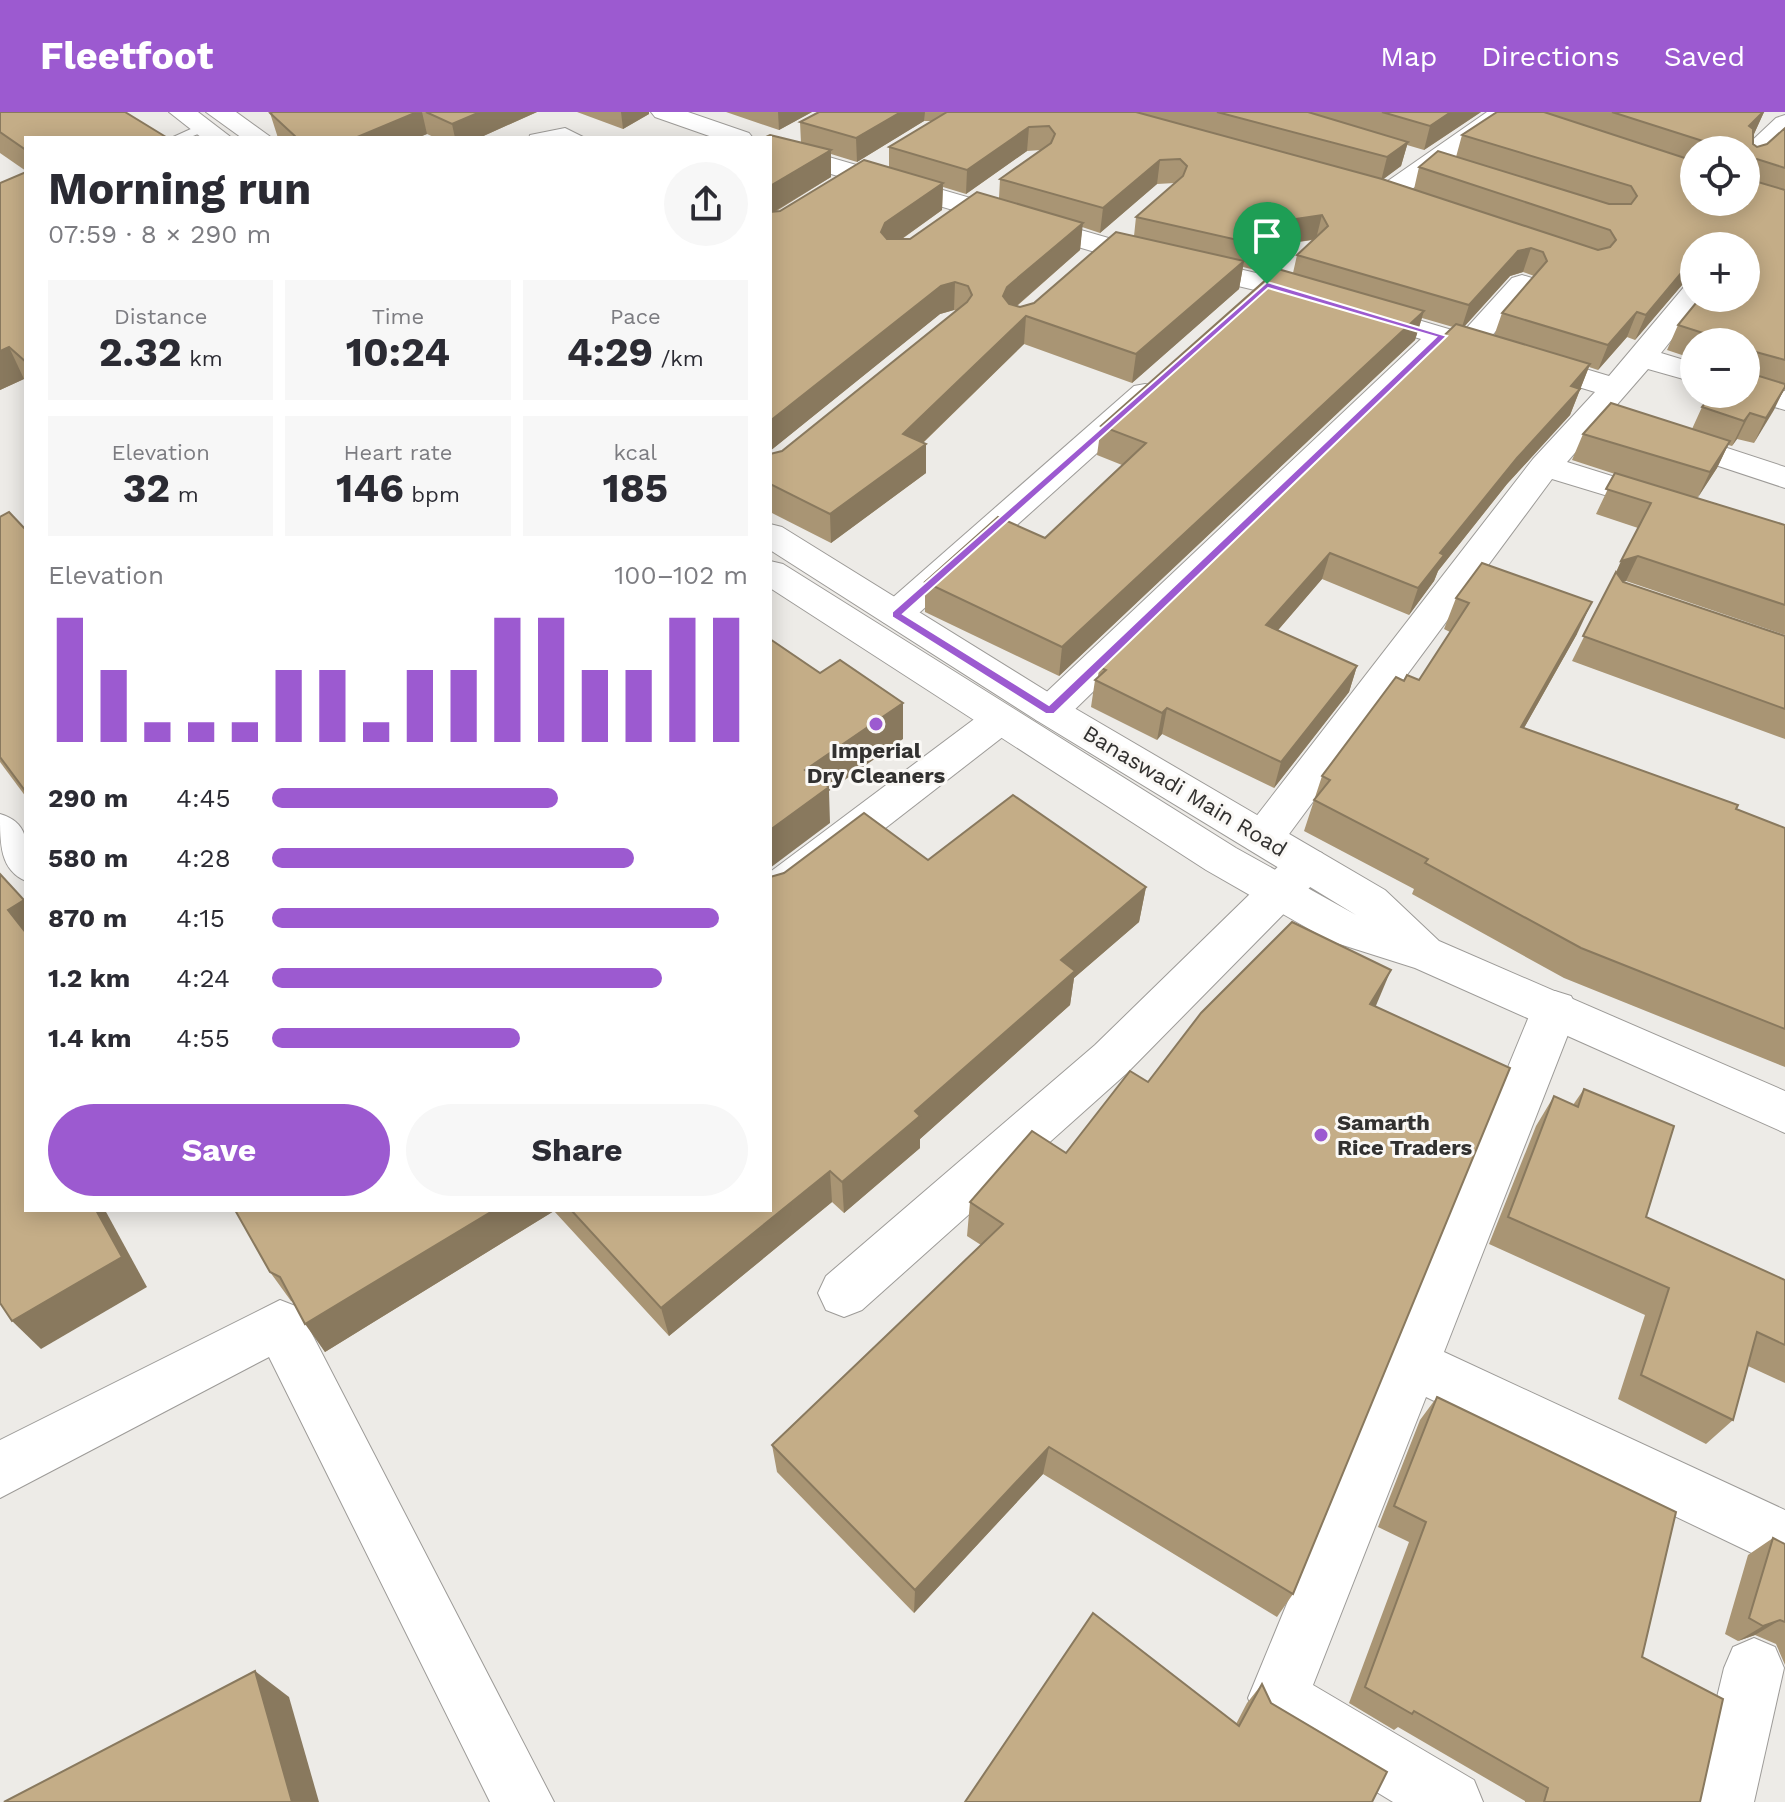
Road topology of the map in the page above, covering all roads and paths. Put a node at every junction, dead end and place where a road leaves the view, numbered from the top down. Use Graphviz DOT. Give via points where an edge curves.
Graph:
graph roads {
  1 [pos="182,112"];
  2 [pos="664,112"];
  3 [pos="1502,112"];
  4 [pos="1532,123"];
  5 [pos="1785,123"];
  6 [pos="214,126"];
  7 [pos="798,134"];
  8 [pos="183,136"];
  9 [pos="252,136"];
  10 [pos="545,136"];
  11 [pos="574,136"];
  12 [pos="734,136"];
  13 [pos="1760,147"];
  14 [pos="772,148"];
  15 [pos="772,149"];
  16 [pos="1398,153"];
  17 [pos="1428,162"];
  18 [pos="873,167"];
  19 [pos="1456,171"];
  20 [pos="1312,173"];
  21 [pos="835,190"];
  22 [pos="1387,194"];
  23 [pos="1416,203"];
  24 [pos="1522,284"];
  25 [pos="1680,311"];
  26 [pos="1455,340"];
  27 [pos="1643,357"];
  28 [pos="1680,369"];
  29 [pos="1162,377"];
  30 [pos="1616,388"];
  31 [pos="1760,393"];
  32 [pos="1785,401"];
  33 [pos="1617,422"];
  34 [pos="1545,466"];
  35 [pos="1785,478"];
  36 [pos="1695,512"];
  37 [pos="772,536"];
  38 [pos="772,573"];
  39 [pos="896,614"];
  40 [pos="1050,711"];
  41 [pos="999,720"];
  42 [pos="0,829"];
  43 [pos="1263,838"];
  44 [pos="24,862"];
  45 [pos="1292,878"];
  46 [pos="772,893"];
  47 [pos="1555,1009"];
  48 [pos="1785,1113"];
  49 [pos="844,1293"];
  50 [pos="1412,1364"];
  51 [pos="0,1470"];
  52 [pos="1785,1540"];
  53 [pos="1754,1668"];
  54 [pos="523,1802"];
  55 [pos="1452,1802"];
  56 [pos="1723,1802"];
  1 -- 6 [label="street"];
  2 -- 12 [label="street"];
  3 -- 4 [label="street"];
  3 -- 17 [label="street"];
  5 -- 13 [label="street"];
  6 -- 8 [label="lane"];
  6 -- 9 [label="street"];
  7 -- 14 [label="street"];
  10 -- 11 [label="lane"];
  15 -- 18 [label="street"];
  16 -- 17 [label="street"];
  17 -- 19 [label="street"];
  17 -- 22 [label="street"];
  18 -- 21 [label="street"];
  18 -- 26 [label="street" via="969,208"];
  20 -- 22 [label="street"];
  22 -- 23 [label="street"];
  24 -- 26 [label="street"];
  25 -- 27 [label="street"];
  26 -- 30 [label="street"];
  26 -- 40 [label="street"];
  27 -- 28 [label="street"];
  27 -- 30 [label="street"];
  29 -- 39 [label="street"];
  30 -- 33 [label="street"];
  31 -- 32 [label="street"];
  33 -- 34 [label="street"];
  33 -- 35 [label="street"];
  34 -- 36 [label="street"];
  34 -- 43 [label="street"];
  37 -- 39 [label="street, Banaswadi Main Road"];
  38 -- 41 [label="street, Banaswadi Main Road"];
  39 -- 40 [label="street, Banaswadi Main Road"];
  40 -- 43 [label="street, Banaswadi Main Road"];
  41 -- 45 [label="street, Banaswadi Main Road" via="1221,859"];
  41 -- 46 [label="street"];
  42 -- 44 [label="street"];
  43 -- 45 [label="street, Banaswadi Main Road"];
  45 -- 47 [label="street, Banaswadi Main Road" via="1345,929 1429,955"];
  45 -- 49 [label="street" via="1111,1059"];
  47 -- 48 [label="street, Banaswadi Main Road"];
  47 -- 50 [label="street"];
  50 -- 52 [label="street"];
  50 -- 55 [label="street" via="1278,1698"];
  51 -- 54 [label="street" via="280,1324"];
  53 -- 56 [label="street"];
}
